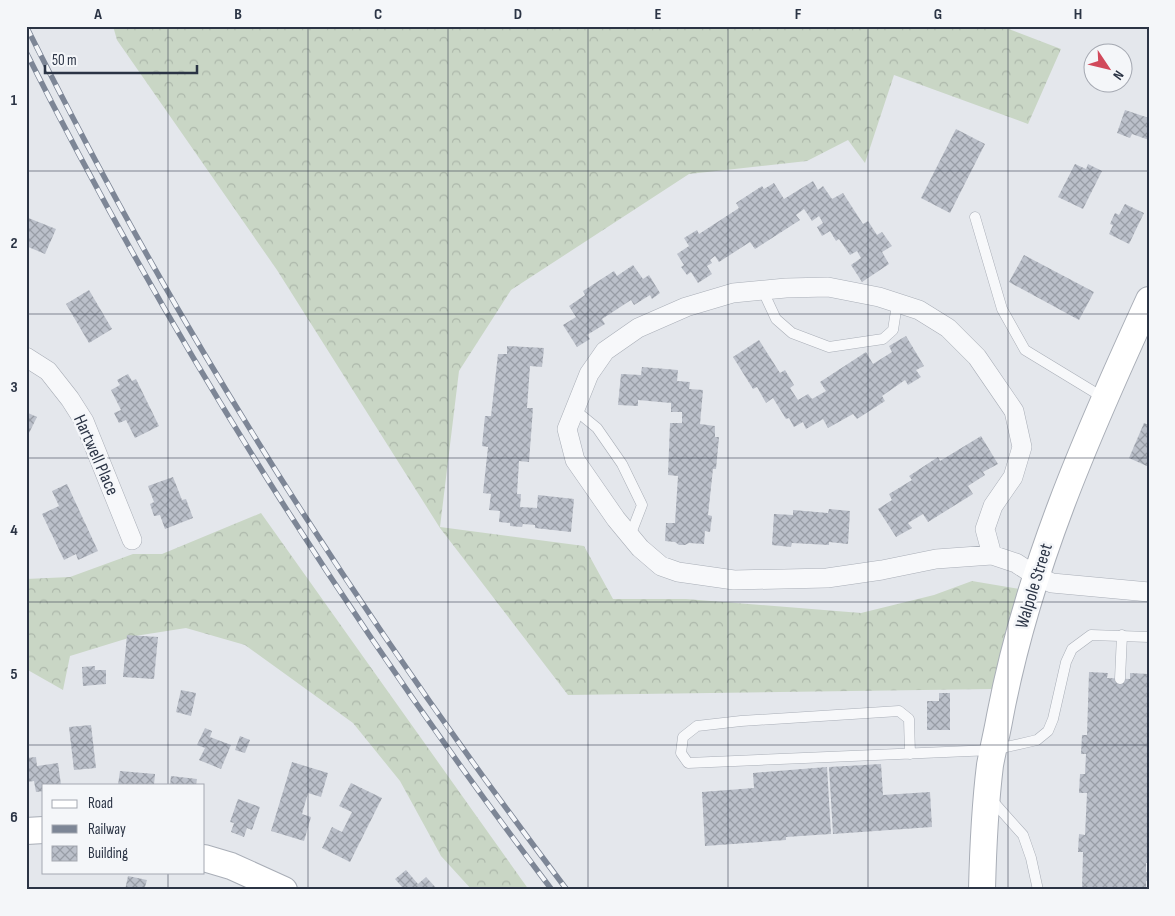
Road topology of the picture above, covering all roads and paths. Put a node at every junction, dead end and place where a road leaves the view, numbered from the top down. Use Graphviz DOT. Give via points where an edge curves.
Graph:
graph roads {
  1 [pos="974,217"];
  2 [pos="763,291"];
  3 [pos="1149,300"];
  4 [pos="897,304"];
  5 [pos="26,357"];
  6 [pos="1104,398"];
  7 [pos="575,410"];
  8 [pos="630,536"];
  9 [pos="132,540"];
  10 [pos="992,555"];
  11 [pos="1036,576"];
  12 [pos="1149,592"];
  13 [pos="1122,635"];
  14 [pos="1149,636"];
  15 [pos="1120,678"];
  16 [pos="993,750"];
  17 [pos="910,754"];
  18 [pos="988,796"];
  19 [pos="26,830"];
  20 [pos="42,830"];
  21 [pos="205,858"];
  22 [pos="284,890"];
  23 [pos="982,890"];
  24 [pos="1038,890"];
  1 -- 6 [label="lane" via="1002,309 1025,350"];
  2 -- 4 [label="street" via="828,286"];
  2 -- 4 [label="lane" via="776,319 792,334 829,347 883,338 892,330"];
  2 -- 7 [label="street" via="733,293 686,307 638,328 605,352 589,374"];
  3 -- 6 [label="main road, Walpole Street"];
  4 -- 10 [label="street" via="919,310 948,328 977,357 1014,411 1022,447 1013,478 993,506 985,529"];
  5 -- 9 [label="street, Hartwell Place" via="48,371 84,421"];
  6 -- 11 [label="main road, Walpole Street"];
  7 -- 8 [label="street" via="567,429 575,460"];
  7 -- 8 [label="lane" via="597,428 622,464 642,505"];
  8 -- 10 [label="street" via="661,566 678,572 734,580 827,578 936,559"];
  10 -- 11 [label="street" via="1016,563"];
  11 -- 12 [label="street" via="1052,583"];
  11 -- 16 [label="main road, Walpole Street" via="1006,682"];
  13 -- 14 [label="lane"];
  13 -- 15 [label="lane"];
  13 -- 16 [label="lane" via="1091,635 1072,649 1048,731 1037,740"];
  16 -- 17 [label="lane"];
  16 -- 18 [label="main road, Walpole Street"];
  17 -- 17 [label="lane" via="688,763 681,753 683,737 697,726 899,711 908,719"];
  18 -- 23 [label="main road, Walpole Street"];
  18 -- 24 [label="lane" via="1023,835"];
  19 -- 20 [label="main road"];
  21 -- 22 [label="main road" via="231,866"];
}
